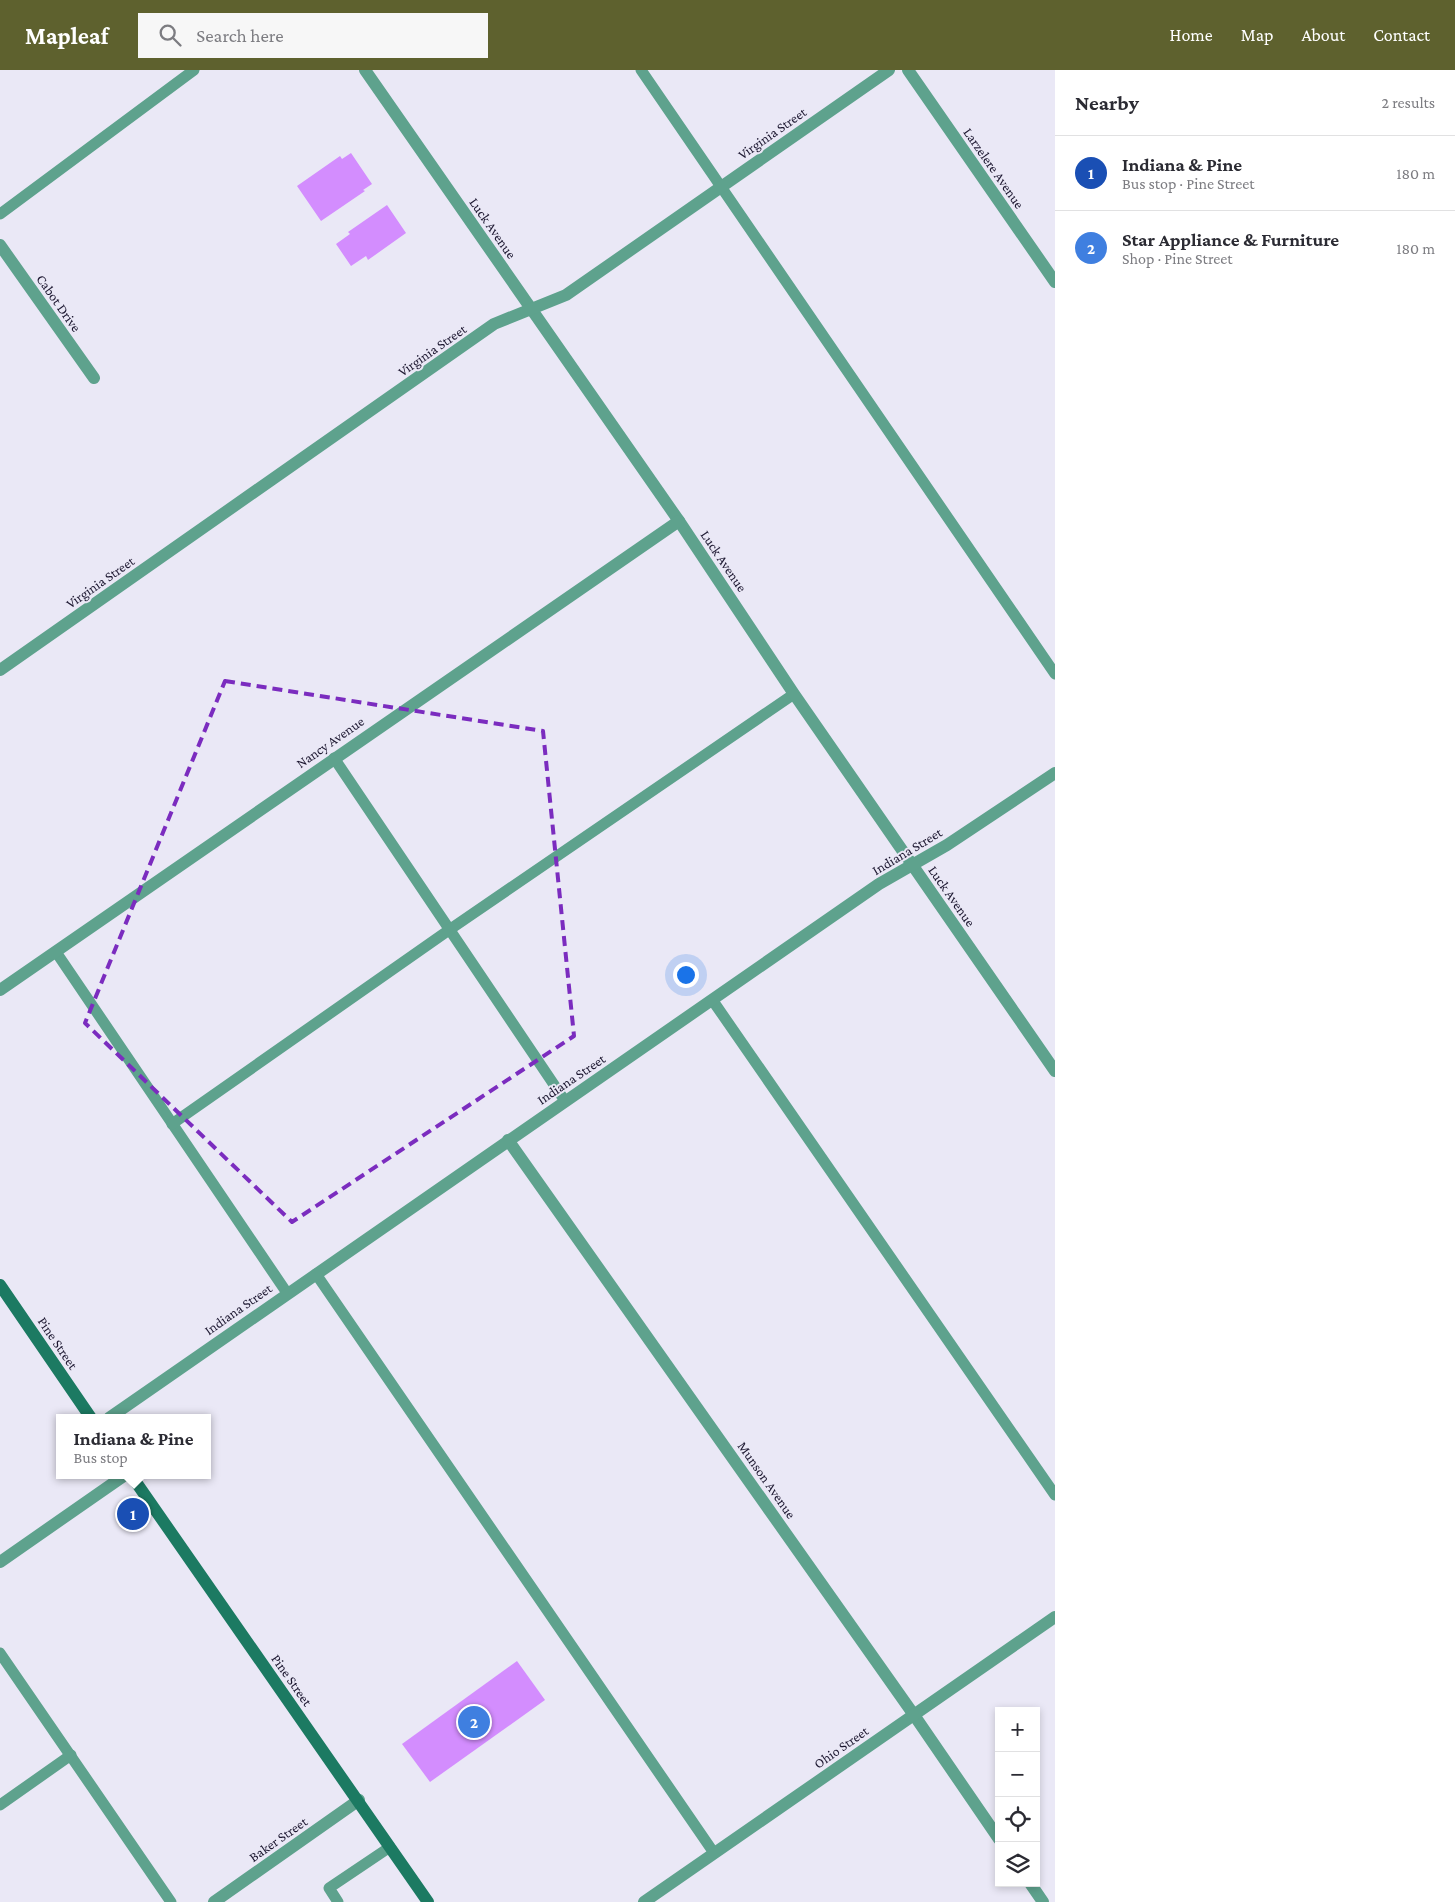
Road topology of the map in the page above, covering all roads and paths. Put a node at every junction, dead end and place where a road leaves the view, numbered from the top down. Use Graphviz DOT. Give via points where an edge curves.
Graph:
graph roads {
  1 [pos="194,70"];
  2 [pos="365,70"];
  3 [pos="641,70"];
  4 [pos="889,70"];
  5 [pos="908,70"];
  6 [pos="721,186"];
  7 [pos="0,214"];
  8 [pos="0,244"];
  9 [pos="1055,282"];
  10 [pos="530,309"];
  11 [pos="94,378"];
  12 [pos="678,521"];
  13 [pos="0,670"];
  14 [pos="1055,674"];
  15 [pos="794,694"];
  16 [pos="334,758"];
  17 [pos="1055,773"];
  18 [pos="912,865"];
  19 [pos="448,930"];
  20 [pos="56,952"];
  21 [pos="0,990"];
  22 [pos="713,1001"];
  23 [pos="1055,1071"];
  24 [pos="565,1102"];
  25 [pos="172,1124"];
  26 [pos="508,1140"];
  27 [pos="316,1274"];
  28 [pos="0,1285"];
  29 [pos="287,1293"];
  30 [pos="88,1414"];
  31 [pos="115,1414"];
  32 [pos="119,1479"];
  33 [pos="134,1479"];
  34 [pos="1055,1495"];
  35 [pos="0,1562"];
  36 [pos="1055,1618"];
  37 [pos="0,1653"];
  38 [pos="914,1715"];
  39 [pos="71,1756"];
  40 [pos="359,1800"];
  41 [pos="0,1805"];
  42 [pos="995,1833"];
  43 [pos="390,1846"];
  44 [pos="714,1853"];
  45 [pos="1032,1887"];
  46 [pos="1038,1901"];
  47 [pos="171,1902"];
  48 [pos="214,1902"];
  49 [pos="338,1902"];
  50 [pos="428,1902"];
  51 [pos="644,1902"];
  1 -- 7 [label="lane"];
  2 -- 10 [label="street, Luck Avenue"];
  3 -- 6 [label="lane"];
  4 -- 6 [label="street, Virginia Street"];
  5 -- 9 [label="street, Larzelere Avenue"];
  6 -- 10 [label="street, Virginia Street" via="566,295"];
  6 -- 14 [label="lane"];
  8 -- 11 [label="street, Cabot Drive"];
  10 -- 12 [label="street, Luck Avenue"];
  10 -- 13 [label="street, Virginia Street" via="494,324"];
  12 -- 15 [label="street, Luck Avenue"];
  12 -- 16 [label="street, Nancy Avenue"];
  15 -- 18 [label="street, Luck Avenue"];
  15 -- 19 [label="lane"];
  16 -- 19 [label="lane"];
  16 -- 20 [label="street, Nancy Avenue"];
  17 -- 18 [label="street, Indiana Street"];
  18 -- 22 [label="street, Indiana Street" via="879,884"];
  18 -- 23 [label="street, Luck Avenue"];
  19 -- 24 [label="lane"];
  19 -- 25 [label="lane"];
  20 -- 21 [label="street, Nancy Avenue"];
  20 -- 25 [label="lane"];
  22 -- 24 [label="street, Indiana Street"];
  22 -- 34 [label="lane"];
  24 -- 26 [label="street, Indiana Street"];
  25 -- 29 [label="lane"];
  26 -- 27 [label="street, Indiana Street"];
  26 -- 38 [label="street, Munson Avenue"];
  27 -- 29 [label="street, Indiana Street"];
  27 -- 44 [label="lane"];
  28 -- 30 [label="main road, Pine Street"];
  29 -- 31 [label="street, Indiana Street"];
  32 -- 35 [label="street"];
  33 -- 40 [label="main road, Pine Street"];
  36 -- 38 [label="street, Ohio Street"];
  37 -- 39 [label="lane"];
  38 -- 42 [label="street, Munson Avenue"];
  38 -- 44 [label="street, Ohio Street"];
  39 -- 41 [label="lane"];
  39 -- 47 [label="lane"];
  40 -- 43 [label="main road, Pine Street"];
  40 -- 48 [label="street, Baker Street"];
  43 -- 49 [label="lane" via="328,1888"];
  43 -- 50 [label="main road, Pine Street"];
  44 -- 51 [label="street, Ohio Street"];
  45 -- 46 [label="street"];
}
